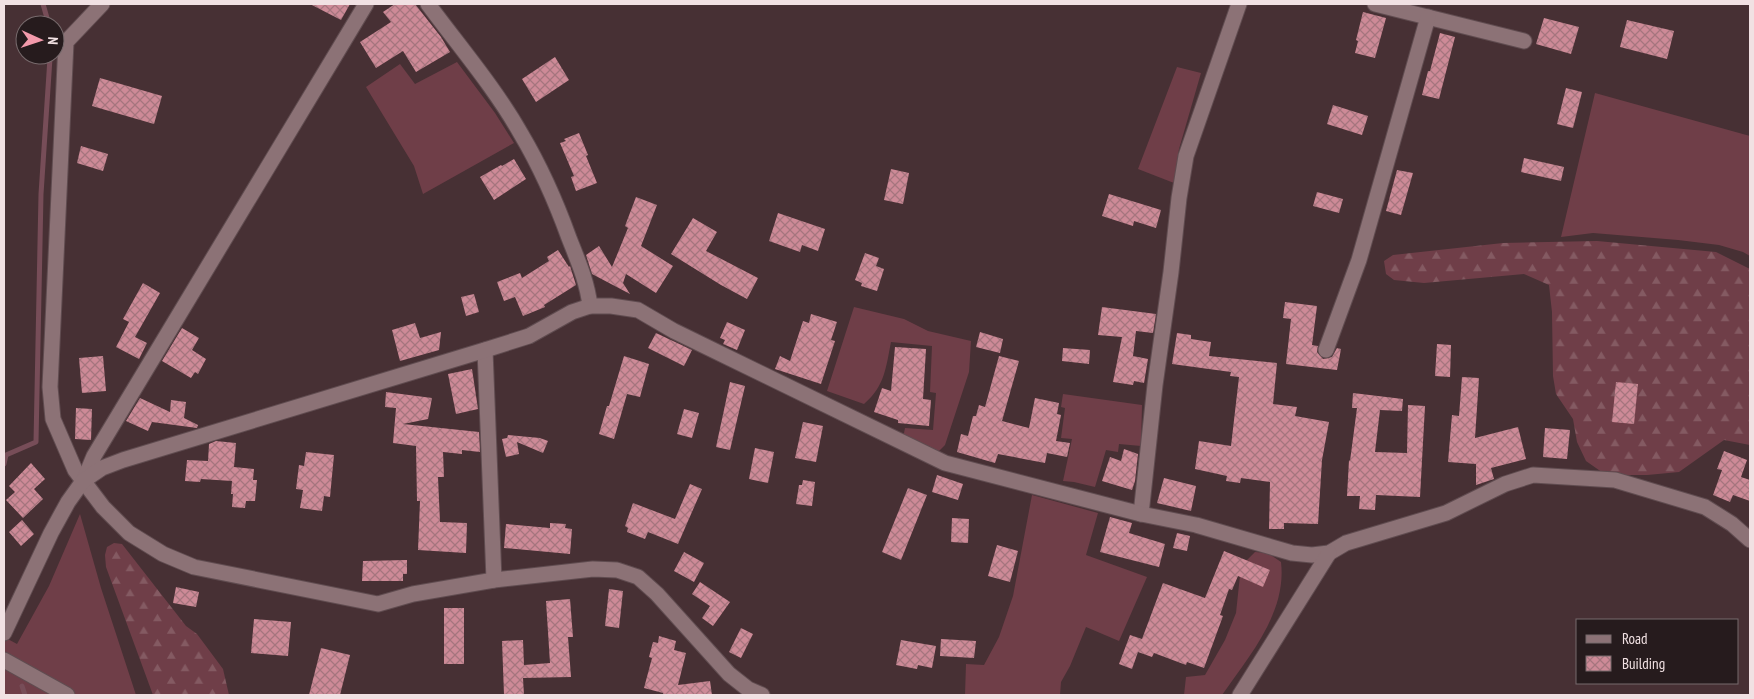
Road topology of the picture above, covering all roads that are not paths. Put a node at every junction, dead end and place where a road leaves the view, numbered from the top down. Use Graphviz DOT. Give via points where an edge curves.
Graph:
graph roads {
  1 [pos="102,4"];
  2 [pos="366,4"];
  3 [pos="428,4"];
  4 [pos="1238,4"];
  5 [pos="1375,4"];
  6 [pos="1428,17"];
  7 [pos="1524,42"];
  8 [pos="590,306"];
  9 [pos="485,350"];
  10 [pos="1326,350"];
  11 [pos="83,481"];
  12 [pos="1141,514"];
  13 [pos="1750,540"];
  14 [pos="1329,553"];
  15 [pos="494,580"];
  16 [pos="4,633"];
  17 [pos="4,660"];
  18 [pos="68,695"];
  19 [pos="762,695"];
  20 [pos="1240,695"];
  1 -- 11 [label="street" via="66,42 50,387 53,419"];
  2 -- 11 [label="street" via="94,456"];
  3 -- 8 [label="street" via="521,134 552,195 588,287"];
  4 -- 12 [label="street" via="1186,156"];
  5 -- 6 [label="street"];
  6 -- 7 [label="street"];
  6 -- 10 [label="street" via="1359,260"];
  8 -- 9 [label="street" via="572,312 529,336"];
  8 -- 12 [label="street" via="638,310 674,331 946,463"];
  9 -- 11 [label="street" via="123,460 102,468"];
  9 -- 15 [label="street"];
  11 -- 15 [label="street" via="103,507 130,533 162,554 194,567 378,604 413,594"];
  11 -- 16 [label="street" via="51,533"];
  12 -- 14 [label="street" via="1196,525 1292,553"];
  13 -- 14 [label="street" via="1732,524 1696,504 1615,480 1533,475 1505,484 1446,513 1346,543"];
  14 -- 20 [label="street"];
  15 -- 19 [label="street" via="593,569 617,570 638,577 729,674"];
  17 -- 18 [label="street"];
}
